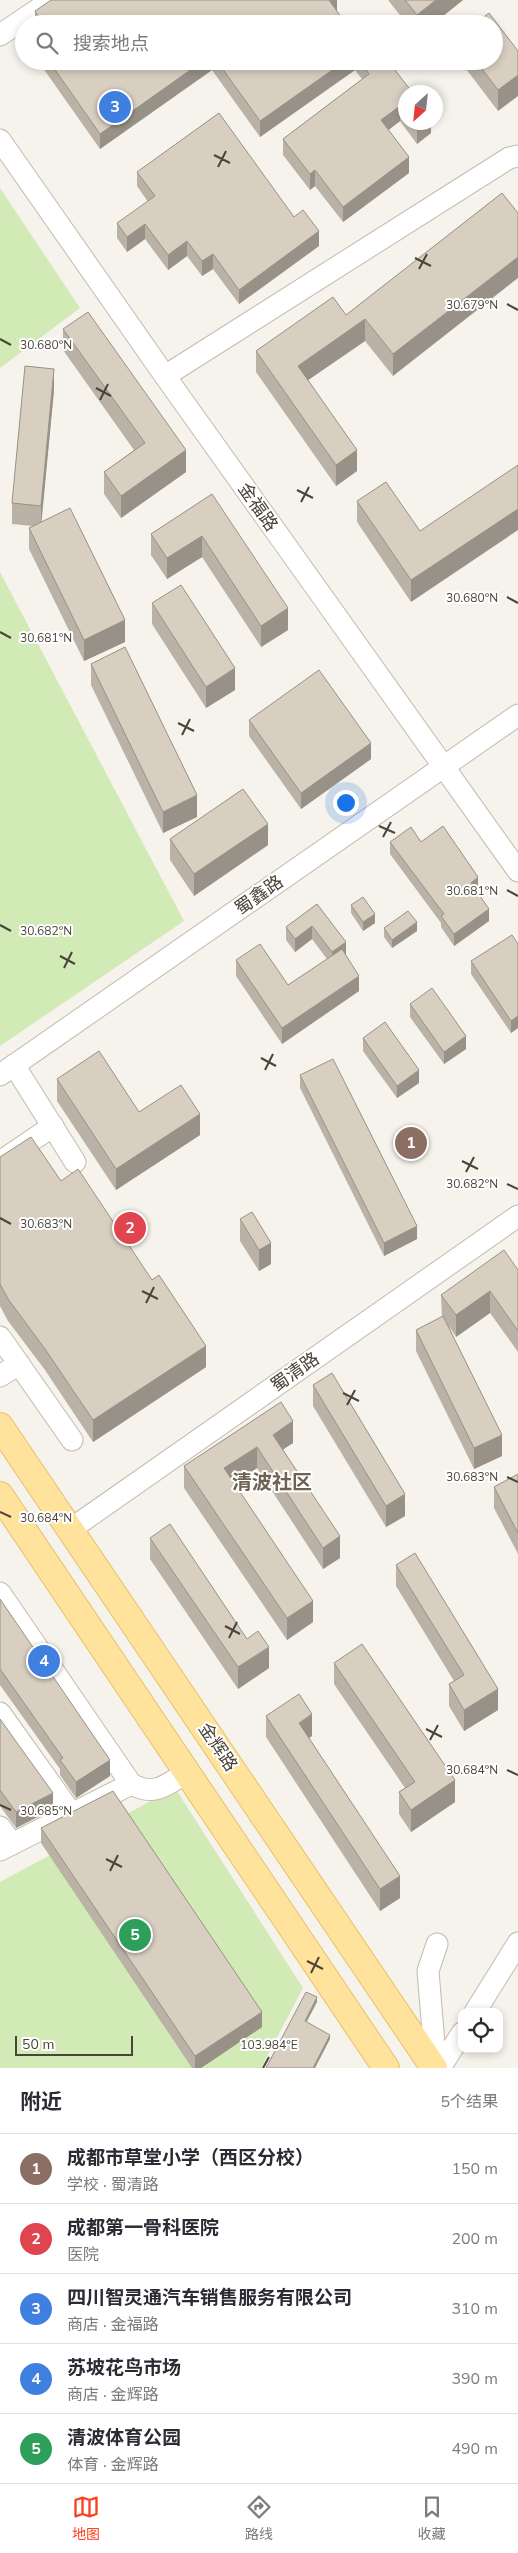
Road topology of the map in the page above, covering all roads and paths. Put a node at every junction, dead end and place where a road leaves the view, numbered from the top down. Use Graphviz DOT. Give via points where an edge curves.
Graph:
graph roads {
  1 [pos="52,0"];
  2 [pos="30,15"];
  3 [pos="15,25"];
  4 [pos="0,35"];
  5 [pos="0,140"];
  6 [pos="518,156"];
  7 [pos="165,376"];
  8 [pos="518,715"];
  9 [pos="442,767"];
  10 [pos="518,871"];
  11 [pos="7,1070"];
  12 [pos="53,1126"];
  13 [pos="0,1162"];
  14 [pos="75,1162"];
  15 [pos="518,1216"];
  16 [pos="2,1342"];
  17 [pos="19,1364"];
  18 [pos="0,1376"];
  19 [pos="0,1426"];
  20 [pos="72,1440"];
  21 [pos="0,1495"];
  22 [pos="71,1529"];
  23 [pos="0,1593"];
  24 [pos="0,1713"];
  25 [pos="187,1772"];
  26 [pos="131,1784"];
  27 [pos="72,1814"];
  28 [pos="4,1840"];
  29 [pos="518,1943"];
  30 [pos="437,1944"];
  31 [pos="477,2008"];
  32 [pos="458,2038"];
  33 [pos="386,2068"];
  34 [pos="436,2068"];
  1 -- 2 [label="street"];
  3 -- 4 [label="street"];
  5 -- 7 [label="street, 金福路"];
  6 -- 7 [label="street" via="509,158"];
  7 -- 9 [label="street, 金福路"];
  8 -- 9 [label="street, 蜀鑫路"];
  9 -- 10 [label="street, 金福路"];
  9 -- 11 [label="street, 蜀鑫路"];
  11 -- 12 [label="street"];
  12 -- 13 [label="street"];
  12 -- 14 [label="street"];
  15 -- 22 [label="street, 蜀清路"];
  16 -- 17 [label="street"];
  17 -- 18 [label="street"];
  17 -- 20 [label="street"];
  19 -- 22 [label="main road, 金辉路"];
  21 -- 25 [label="main road"];
  22 -- 34 [label="main road, 金辉路"];
  23 -- 26 [label="street"];
  24 -- 27 [label="street"];
  25 -- 26 [label="street" via="160,1789 144,1791"];
  25 -- 33 [label="main road"];
  26 -- 27 [label="street"];
  27 -- 28 [label="street"];
  29 -- 31 [label="street"];
  30 -- 34 [label="street" via="428,1971"];
  32 -- 34 [label="street"];
}
